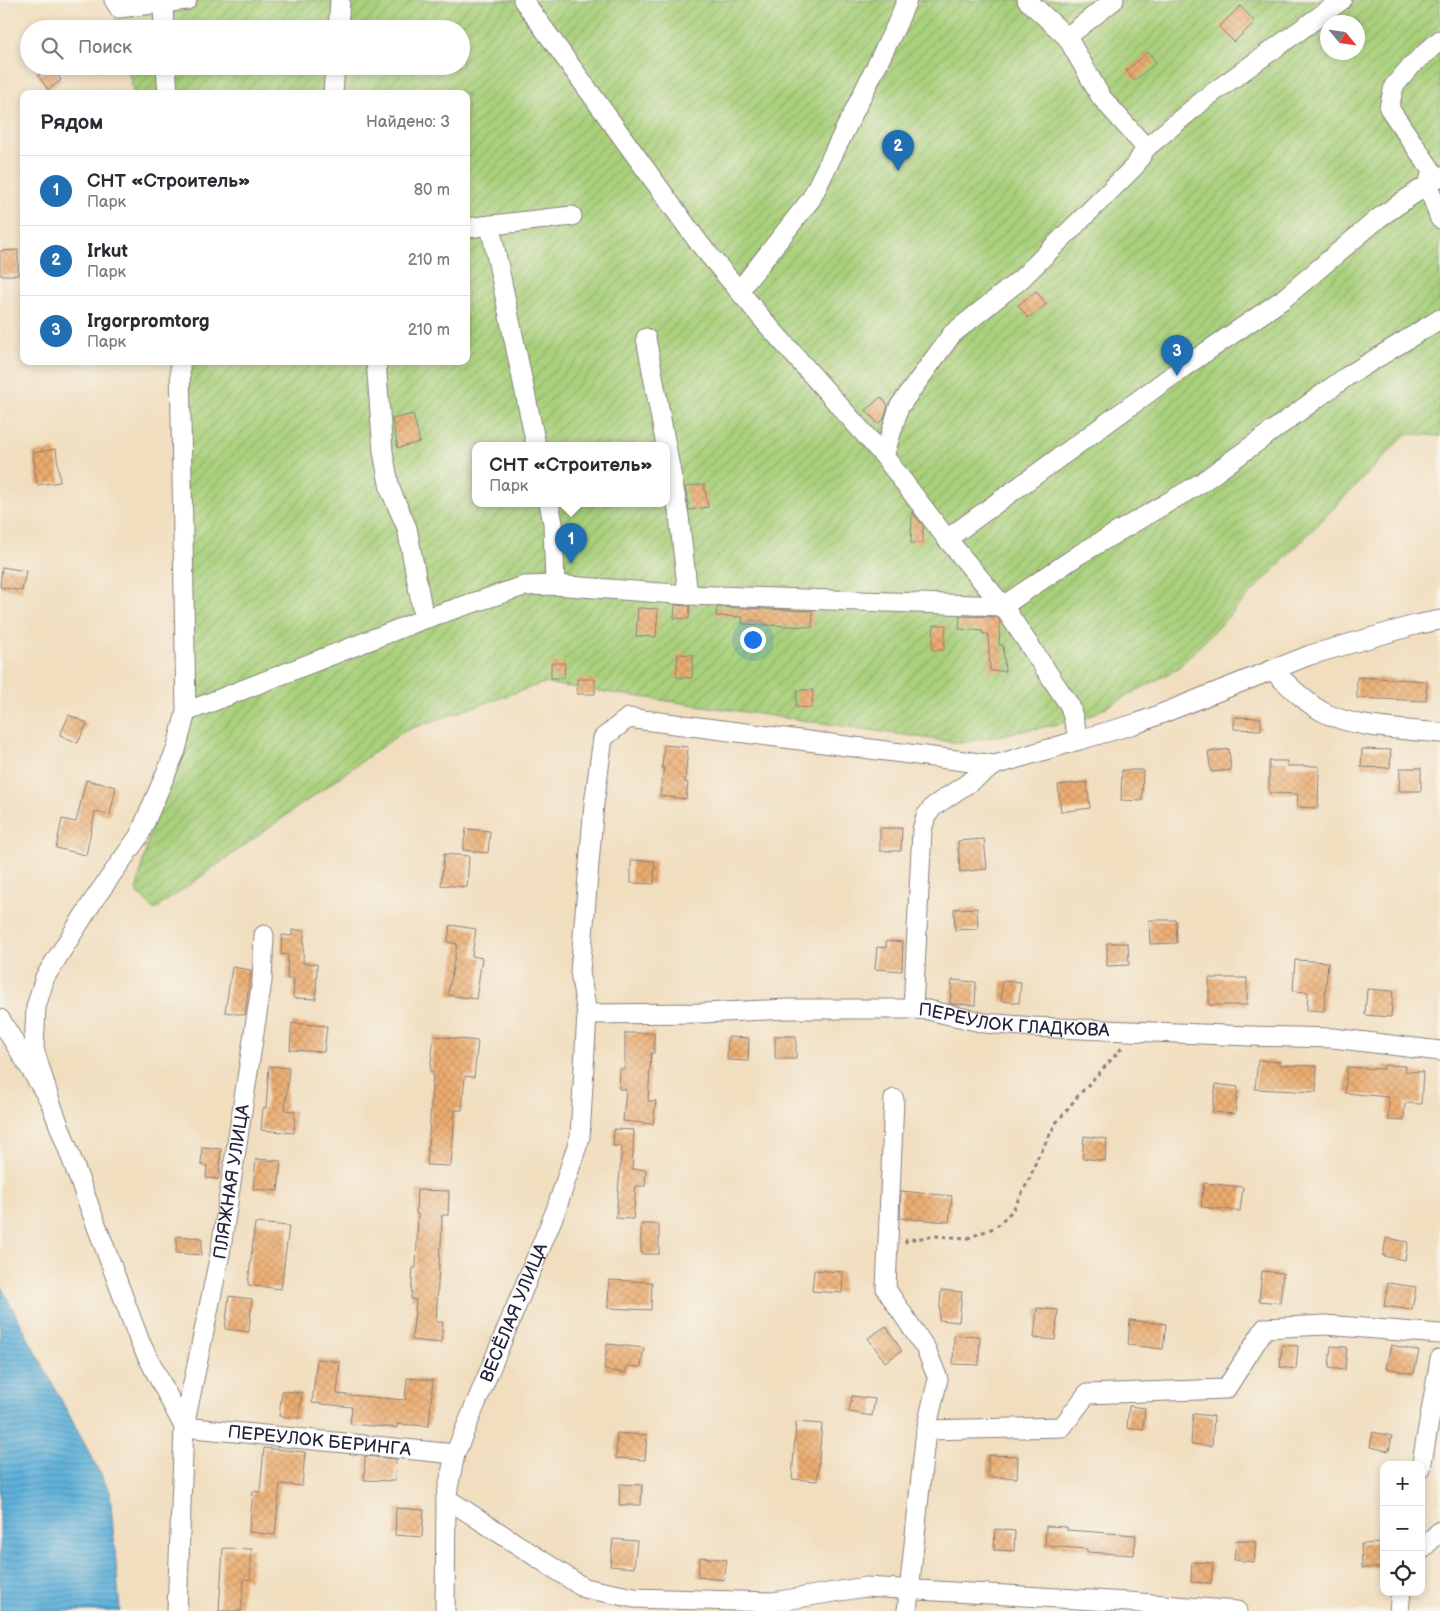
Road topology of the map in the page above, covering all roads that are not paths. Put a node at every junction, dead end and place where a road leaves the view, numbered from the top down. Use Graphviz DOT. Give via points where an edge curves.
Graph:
graph roads {
  1 [pos="114,0"];
  2 [pos="187,0"];
  3 [pos="340,0"];
  4 [pos="523,0"];
  5 [pos="907,0"];
  6 [pos="1027,0"];
  7 [pos="1114,0"];
  8 [pos="1342,0"];
  9 [pos="163,3"];
  10 [pos="164,20"];
  11 [pos="339,20"];
  12 [pos="1067,37"];
  13 [pos="1440,40"];
  14 [pos="167,75"];
  15 [pos="334,75"];
  16 [pos="168,90"];
  17 [pos="333,90"];
  18 [pos="1146,148"];
  19 [pos="1434,180"];
  20 [pos="572,216"];
  21 [pos="1440,219"];
  22 [pos="490,225"];
  23 [pos="470,228"];
  24 [pos="739,291"];
  25 [pos="1440,319"];
  26 [pos="646,338"];
  27 [pos="180,365"];
  28 [pos="376,365"];
  29 [pos="535,442"];
  30 [pos="665,442"];
  31 [pos="884,456"];
  32 [pos="670,467"];
  33 [pos="550,507"];
  34 [pos="947,540"];
  35 [pos="555,585"];
  36 [pos="688,595"];
  37 [pos="1003,606"];
  38 [pos="424,619"];
  39 [pos="1440,620"];
  40 [pos="1272,670"];
  41 [pos="186,712"];
  42 [pos="1440,734"];
  43 [pos="1079,740"];
  44 [pos="995,766"];
  45 [pos="264,935"];
  46 [pos="913,1009"];
  47 [pos="588,1014"];
  48 [pos="0,1018"];
  49 [pos="1440,1051"];
  50 [pos="894,1099"];
  51 [pos="50,1101"];
  52 [pos="1440,1334"];
  53 [pos="1440,1359"];
  54 [pos="184,1427"];
  55 [pos="926,1430"];
  56 [pos="455,1454"];
  57 [pos="1422,1461"];
  58 [pos="446,1498"];
  59 [pos="1440,1531"];
  60 [pos="1425,1546"];
  61 [pos="909,1589"];
  62 [pos="1401,1596"];
  63 [pos="177,1611"];
  64 [pos="445,1611"];
  65 [pos="907,1611"];
  66 [pos="1237,1611"];
  67 [pos="1399,1611"];
  1 -- 9 [label="street" via="119,8"];
  2 -- 9 [label="street"];
  3 -- 11 [label="street"];
  4 -- 24 [label="street" via="699,244"];
  5 -- 24 [label="street" via="811,199"];
  6 -- 12 [label="street"];
  7 -- 12 [label="street"];
  8 -- 18 [label="street" via="1207,97"];
  9 -- 10 [label="street"];
  12 -- 18 [label="street" via="1101,97"];
  13 -- 19 [label="street" via="1394,86 1390,108 1432,171"];
  14 -- 16 [label="street"];
  15 -- 17 [label="street"];
  18 -- 31 [label="street" via="1135,166 1021,278 952,334 899,407"];
  19 -- 21 [label="street"];
  19 -- 34 [label="street" via="1380,217 1282,300 1184,366"];
  20 -- 22 [label="street"];
  22 -- 23 [label="street"];
  22 -- 29 [label="street"];
  24 -- 31 [label="street"];
  25 -- 37 [label="street" via="1346,377 1201,483 1080,554"];
  26 -- 30 [label="street"];
  27 -- 41 [label="street"];
  28 -- 38 [label="street" via="383,452 390,489 406,528"];
  31 -- 34 [label="street"];
  32 -- 36 [label="street"];
  33 -- 35 [label="street"];
  34 -- 37 [label="street"];
  35 -- 36 [label="street"];
  35 -- 38 [label="street" via="524,586"];
  36 -- 37 [label="street"];
  37 -- 43 [label="street" via="1070,706"];
  38 -- 41 [label="street"];
  39 -- 40 [label="street" via="1310,655"];
  40 -- 42 [label="street" via="1307,702 1341,719"];
  40 -- 43 [label="street" via="1138,724"];
  41 -- 51 [label="street" via="176,750 139,836 45,977 36,1008 34,1049"];
  43 -- 44 [label="street"];
  44 -- 46 [label="street" via="934,806 926,816 922,830"];
  44 -- 47 [label="street, ВЕСЁЛАЯ УЛИЦА" via="628,718 603,738 594,804 580,972"];
  45 -- 54 [label="street, ПЛЯЖНАЯ УЛИЦА" via="262,981 220,1254"];
  46 -- 47 [label="street, ПЕРЕУЛОК ГЛАДКОВА"];
  46 -- 49 [label="street, ПЕРЕУЛОК ГЛАДКОВА" via="985,1023 1033,1027 1333,1038"];
  47 -- 56 [label="street, ВЕСЁЛАЯ УЛИЦА" via="580,1137 556,1210"];
  48 -- 51 [label="street, ПЛЯЖНАЯ УЛИЦА"];
  50 -- 55 [label="street" via="886,1289 926,1349 938,1379"];
  51 -- 54 [label="street, ПЛЯЖНАЯ УЛИЦА" via="140,1342"];
  52 -- 55 [label="street" via="1325,1326 1265,1328 1226,1389 1087,1394 1062,1427"];
  53 -- 57 [label="street"];
  54 -- 56 [label="street, ПЕРЕУЛОК БЕРИНГА"];
  54 -- 63 [label="street, ПЛЯЖНАЯ УЛИЦА"];
  55 -- 61 [label="street"];
  56 -- 58 [label="street, ВЕСЁЛАЯ УЛИЦА"];
  58 -- 61 [label="street" via="584,1588 634,1598 773,1602 865,1587"];
  58 -- 64 [label="street, ВЕСЁЛАЯ УЛИЦА"];
  59 -- 60 [label="street"];
  61 -- 65 [label="street"];
  61 -- 66 [label="street"];
  62 -- 67 [label="street"];
}
